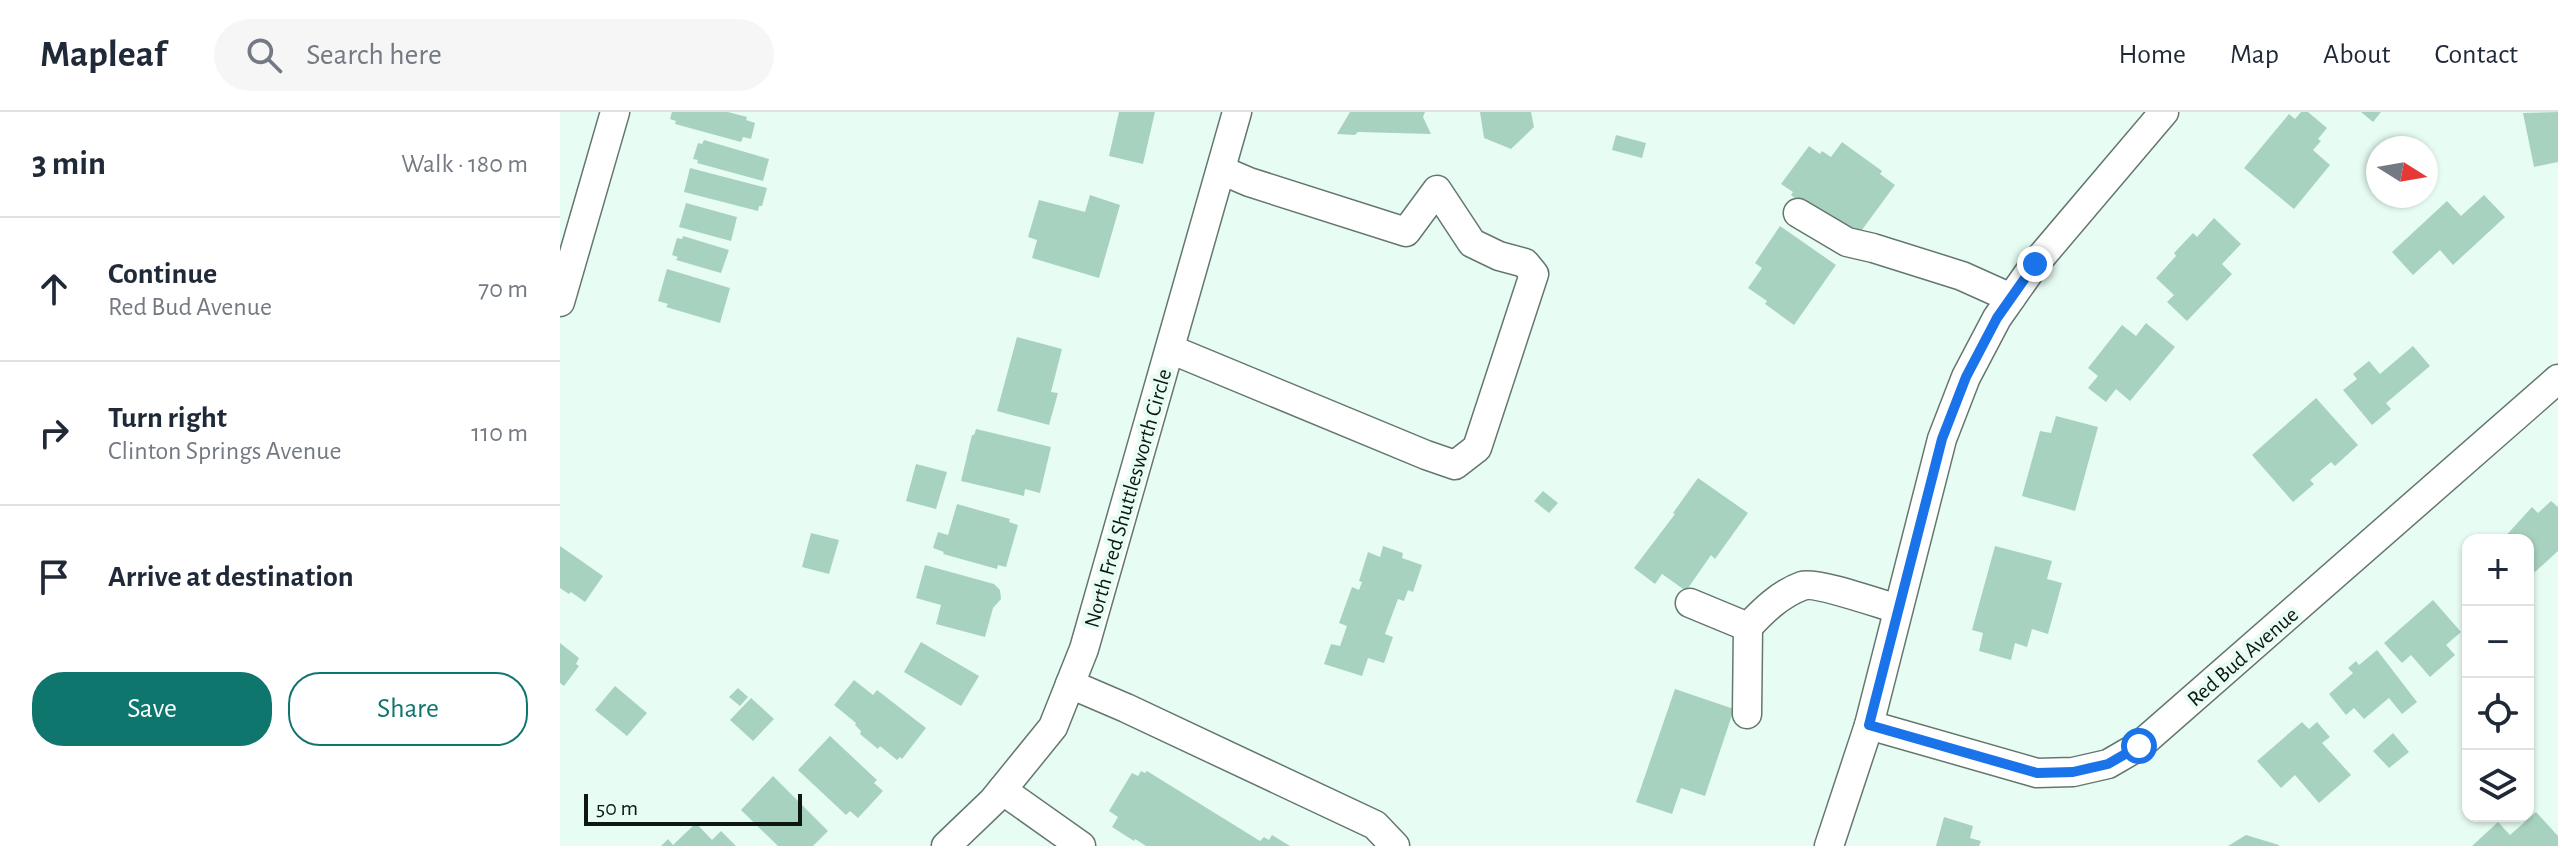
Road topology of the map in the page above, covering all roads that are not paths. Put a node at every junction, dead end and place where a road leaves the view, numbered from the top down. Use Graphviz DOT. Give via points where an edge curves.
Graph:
graph roads {
  1 [pos="1237,112"];
  2 [pos="2164,112"];
  3 [pos="610,113"];
  4 [pos="1221,170"];
  5 [pos="1798,213"];
  6 [pos="2011,298"];
  7 [pos="560,302"];
  8 [pos="1170,349"];
  9 [pos="2558,379"];
  10 [pos="1690,603"];
  11 [pos="1898,609"];
  12 [pos="1748,627"];
  13 [pos="1070,684"];
  14 [pos="1747,714"];
  15 [pos="1869,725"];
  16 [pos="1002,790"];
  17 [pos="946,846"];
  18 [pos="1081,846"];
  19 [pos="1395,846"];
  20 [pos="1829,846"];
  1 -- 4 [label="street, North Fred Shuttlesworth Circle"];
  2 -- 6 [label="street"];
  3 -- 7 [label="street"];
  4 -- 8 [label="street, North Fred Shuttlesworth Circle"];
  4 -- 8 [label="street" via="1406,232 1437,190 1472,243 1525,263 1534,274 1477,448 1455,465"];
  5 -- 6 [label="street" via="1847,242 1948,272"];
  6 -- 11 [label="street" via="1966,377 1942,439"];
  8 -- 13 [label="street, North Fred Shuttlesworth Circle"];
  9 -- 15 [label="street, Red Bud Avenue" via="2139,746 2108,764 2037,773"];
  10 -- 12 [label="street"];
  11 -- 12 [label="street" via="1804,585 1767,607"];
  11 -- 15 [label="street"];
  12 -- 14 [label="street"];
  13 -- 16 [label="street, North Fred Shuttlesworth Circle" via="1053,727"];
  13 -- 19 [label="street" via="1375,825"];
  15 -- 20 [label="street"];
  16 -- 17 [label="street, North Fred Shuttlesworth Circle"];
  16 -- 18 [label="street"];
}
